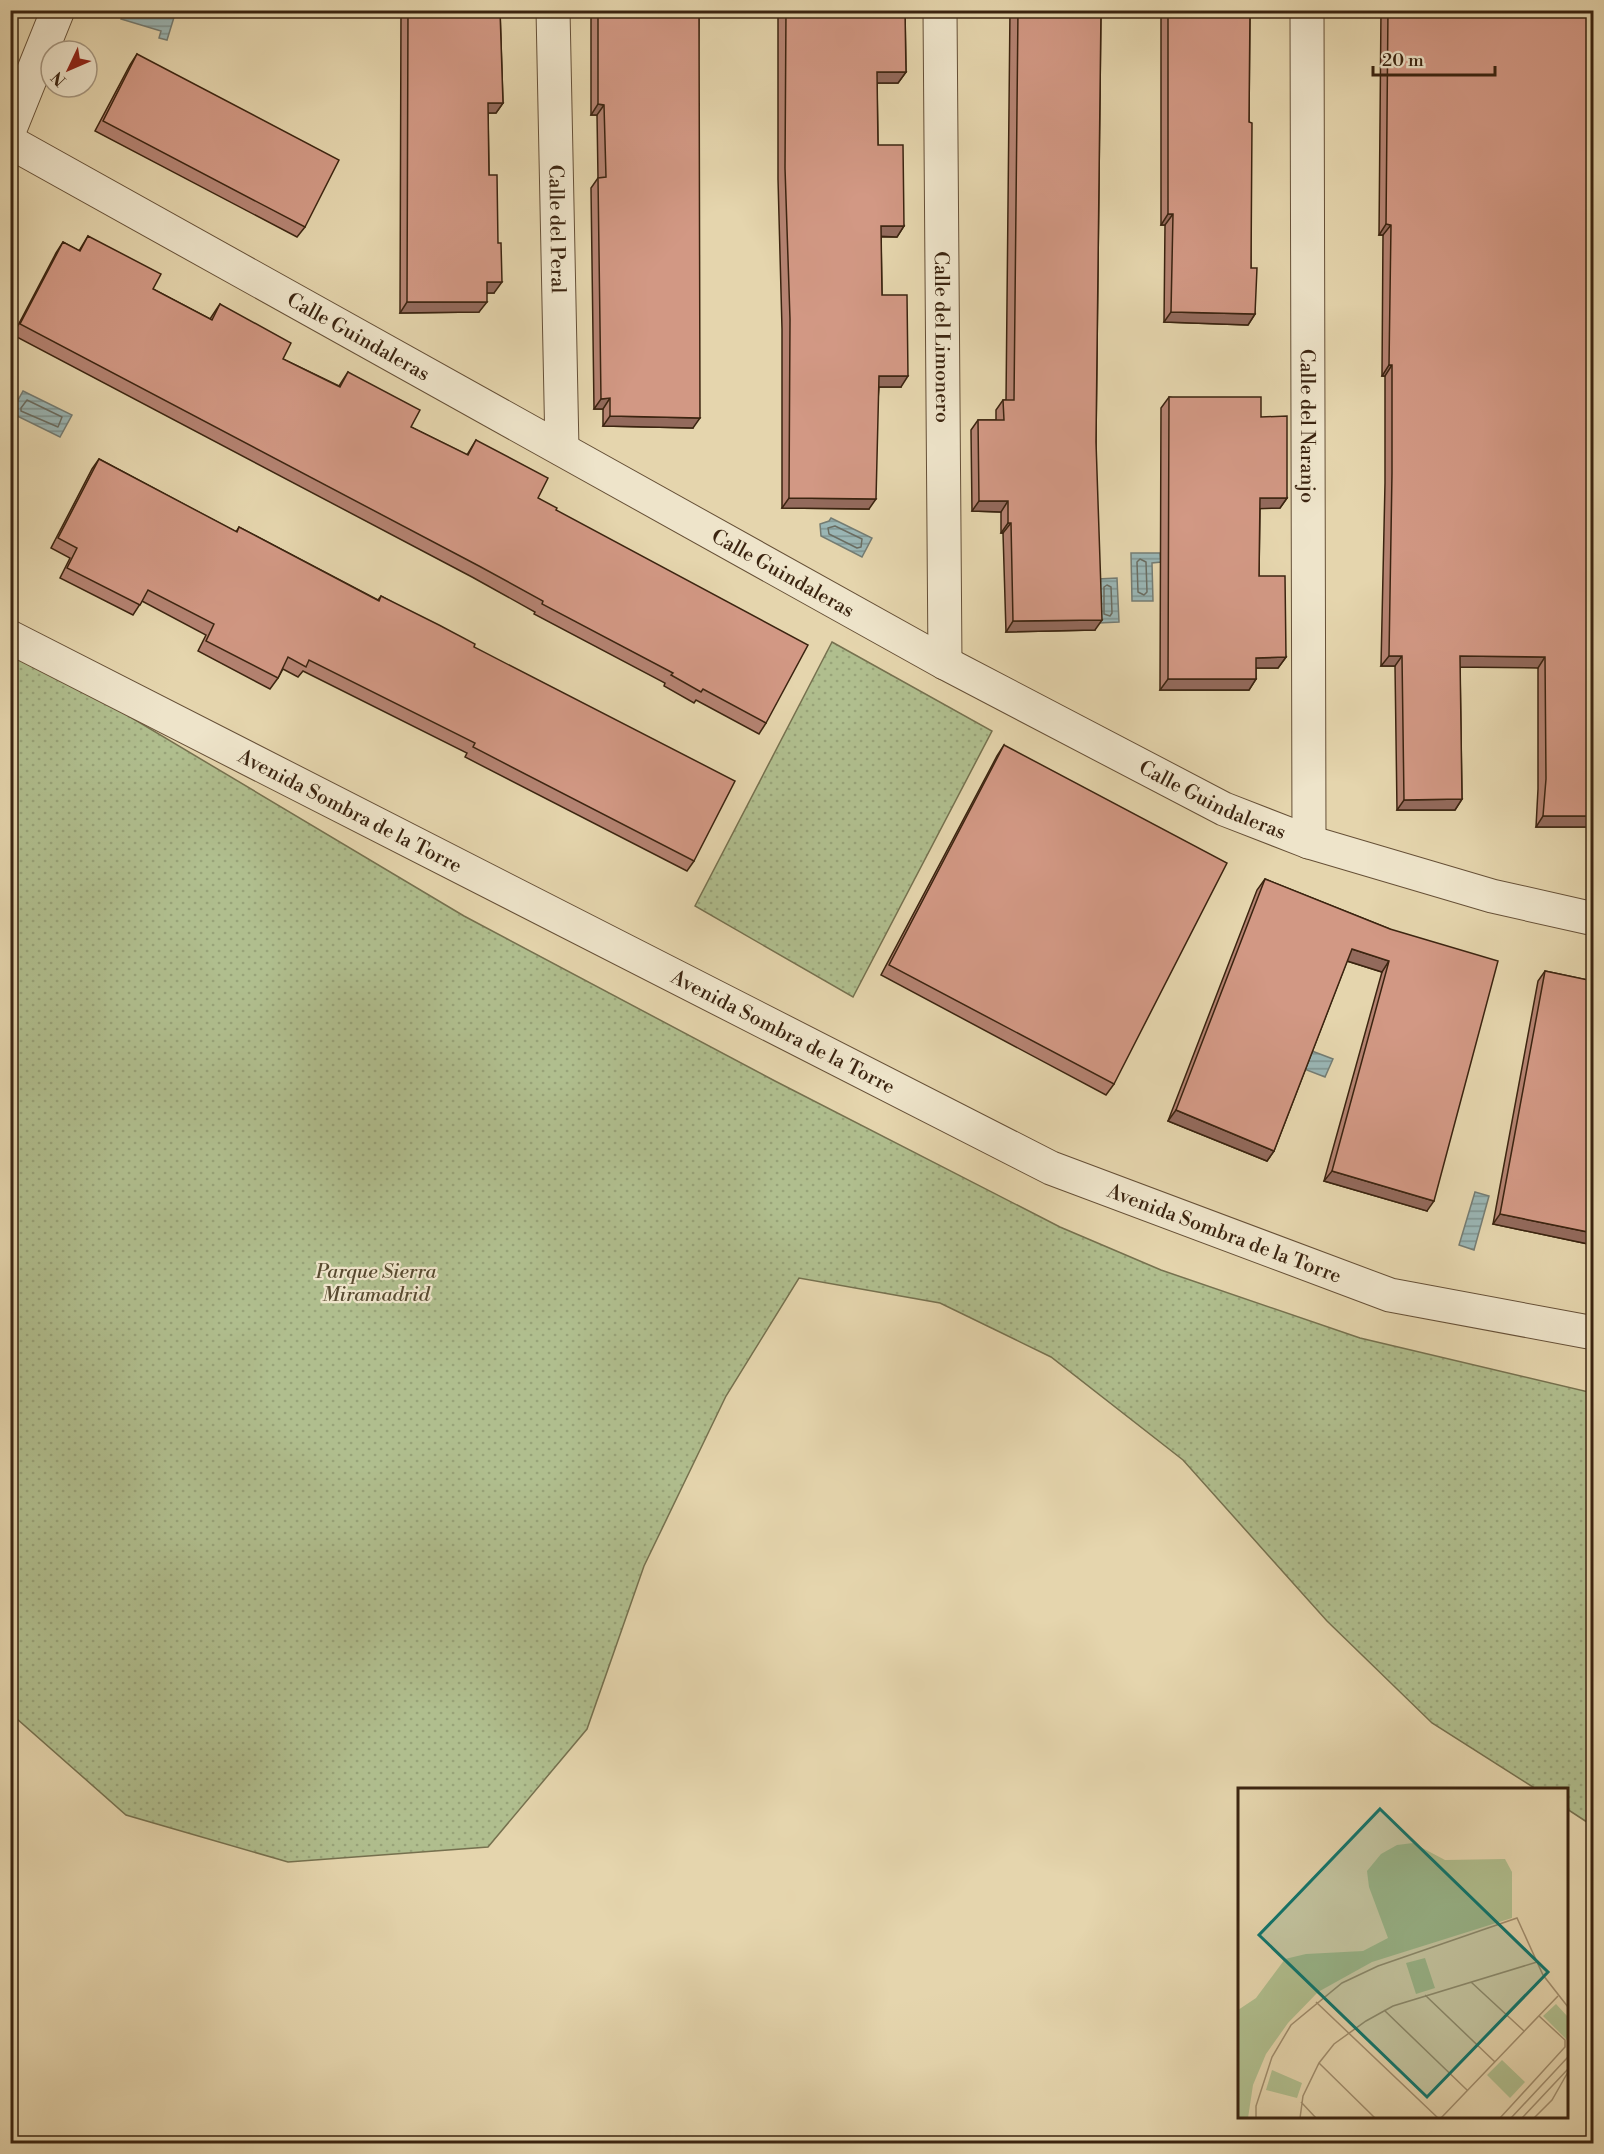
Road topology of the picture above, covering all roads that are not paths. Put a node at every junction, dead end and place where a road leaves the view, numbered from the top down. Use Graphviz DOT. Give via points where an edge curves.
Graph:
graph roads {
  1 [pos="58,10"];
  2 [pos="553,10"];
  3 [pos="940,10"];
  4 [pos="1306,10"];
  5 [pos="10,129"];
  6 [pos="10,142"];
  7 [pos="561,449"];
  8 [pos="10,637"];
  9 [pos="945,663"];
  10 [pos="1309,842"];
  11 [pos="1593,919"];
  12 [pos="1593,1333"];
  1 -- 5 [label="street"];
  2 -- 7 [label="street, Calle del Peral"];
  3 -- 9 [label="street, Calle del Limonero"];
  4 -- 10 [label="street, Calle del Naranjo"];
  6 -- 7 [label="street, Calle Guindaleras"];
  7 -- 9 [label="street, Calle Guindaleras"];
  8 -- 12 [label="street, Avenida Sombra de la Torre" via="1051,1168 1390,1295"];
  9 -- 10 [label="street, Calle Guindaleras" via="1224,809"];
  10 -- 11 [label="street, Calle Guindaleras" via="1492,896"];
}
